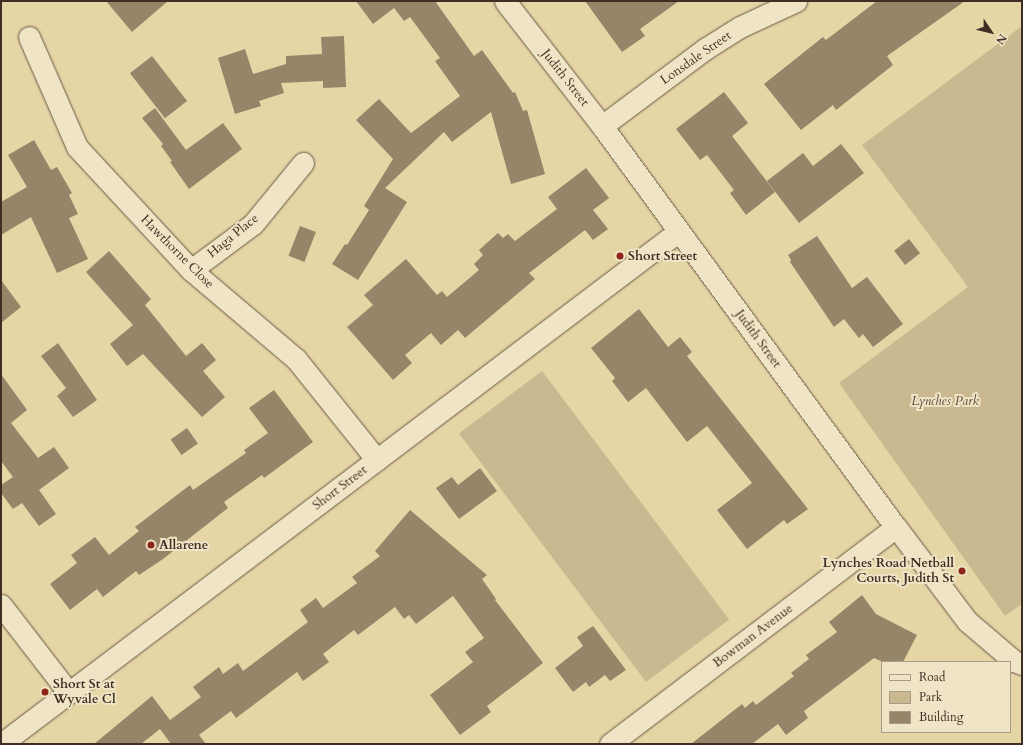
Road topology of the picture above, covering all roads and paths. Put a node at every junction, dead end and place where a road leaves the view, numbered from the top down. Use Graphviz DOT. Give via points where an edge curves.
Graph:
graph roads {
  1 [pos="505,1"];
  2 [pos="796,1"];
  3 [pos="29,37"];
  4 [pos="602,126"];
  5 [pos="303,163"];
  6 [pos="679,231"];
  7 [pos="191,270"];
  8 [pos="377,460"];
  9 [pos="896,527"];
  10 [pos="1,605"];
  11 [pos="1022,664"];
  12 [pos="69,693"];
  13 [pos="1,744"];
  14 [pos="610,744"];
  1 -- 4 [label="street, Judith Street"];
  2 -- 4 [label="street, Lonsdale Street" via="740,27 705,49"];
  3 -- 7 [label="street, Hawthorne Close" via="77,147"];
  4 -- 6 [label="street, Judith Street"];
  5 -- 7 [label="street, Haga Place" via="253,224"];
  6 -- 8 [label="street, Short Street"];
  6 -- 9 [label="street, Judith Street"];
  7 -- 8 [label="street, Hawthorne Close" via="296,359"];
  8 -- 12 [label="street, Short Street"];
  9 -- 11 [label="street, Judith Street" via="967,621 1014,661"];
  9 -- 14 [label="street, Bowman Avenue"];
  10 -- 12 [label="street"];
  12 -- 13 [label="street, Short Street"];
}
